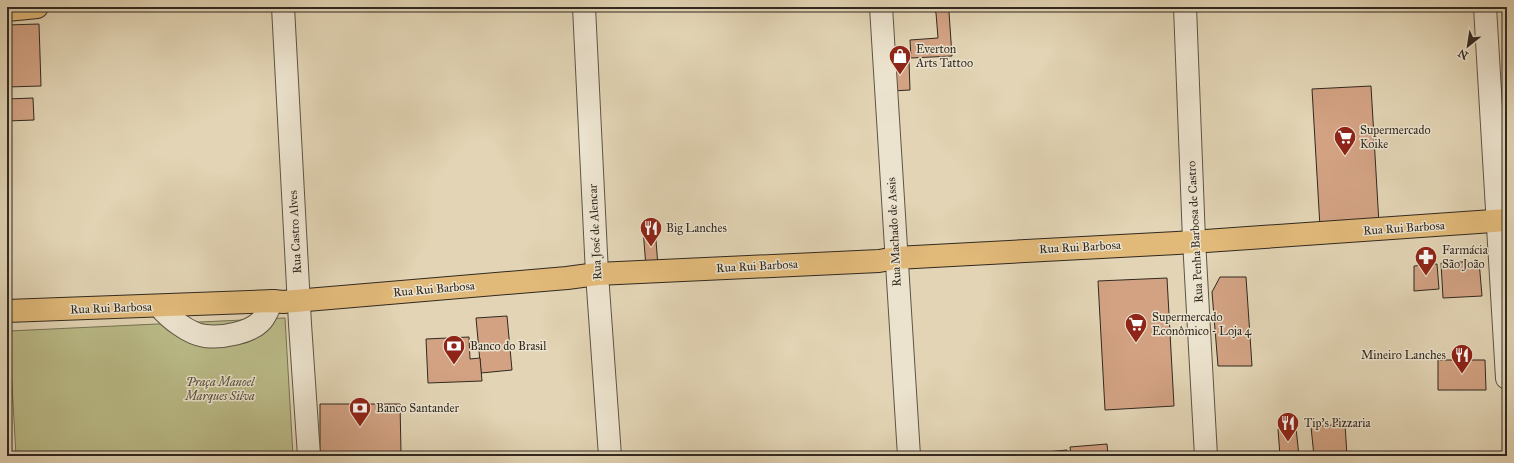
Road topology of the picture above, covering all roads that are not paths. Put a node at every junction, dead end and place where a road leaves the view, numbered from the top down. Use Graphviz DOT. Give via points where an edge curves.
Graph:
graph roads {
  1 [pos="37,7"];
  2 [pos="283,7"];
  3 [pos="584,7"];
  4 [pos="881,7"];
  5 [pos="1185,7"];
  6 [pos="1485,7"];
  7 [pos="7,10"];
  8 [pos="1502,220"];
  9 [pos="1194,240"];
  10 [pos="896,258"];
  11 [pos="597,274"];
  12 [pos="273,301"];
  13 [pos="299,301"];
  14 [pos="160,306"];
  15 [pos="7,311"];
  16 [pos="1507,378"];
  17 [pos="309,456"];
  18 [pos="610,456"];
  19 [pos="909,456"];
  20 [pos="1206,456"];
  1 -- 7 [label="main road"];
  2 -- 13 [label="street, Rua Castro Alves"];
  3 -- 11 [label="street, Rua José de Alencar"];
  4 -- 10 [label="street, Rua Machado de Assis"];
  5 -- 9 [label="street, Rua Penha Barbosa de Castro"];
  6 -- 8 [label="street"];
  8 -- 9 [label="main road, Rua Rui Barbosa"];
  8 -- 16 [label="street"];
  9 -- 10 [label="main road, Rua Rui Barbosa"];
  9 -- 20 [label="street, Rua Penha Barbosa de Castro"];
  10 -- 11 [label="main road, Rua Rui Barbosa" via="879,261"];
  10 -- 19 [label="street, Rua Machado de Assis"];
  11 -- 13 [label="main road, Rua Rui Barbosa"];
  11 -- 18 [label="street, Rua José de Alencar"];
  12 -- 13 [label="main road, Rua Rui Barbosa"];
  12 -- 14 [label="main road, Rua Rui Barbosa"];
  12 -- 14 [label="street" via="262,320 254,327 228,335 204,336 168,317"];
  13 -- 17 [label="street, Rua Castro Alves"];
  14 -- 15 [label="main road, Rua Rui Barbosa"];
}
